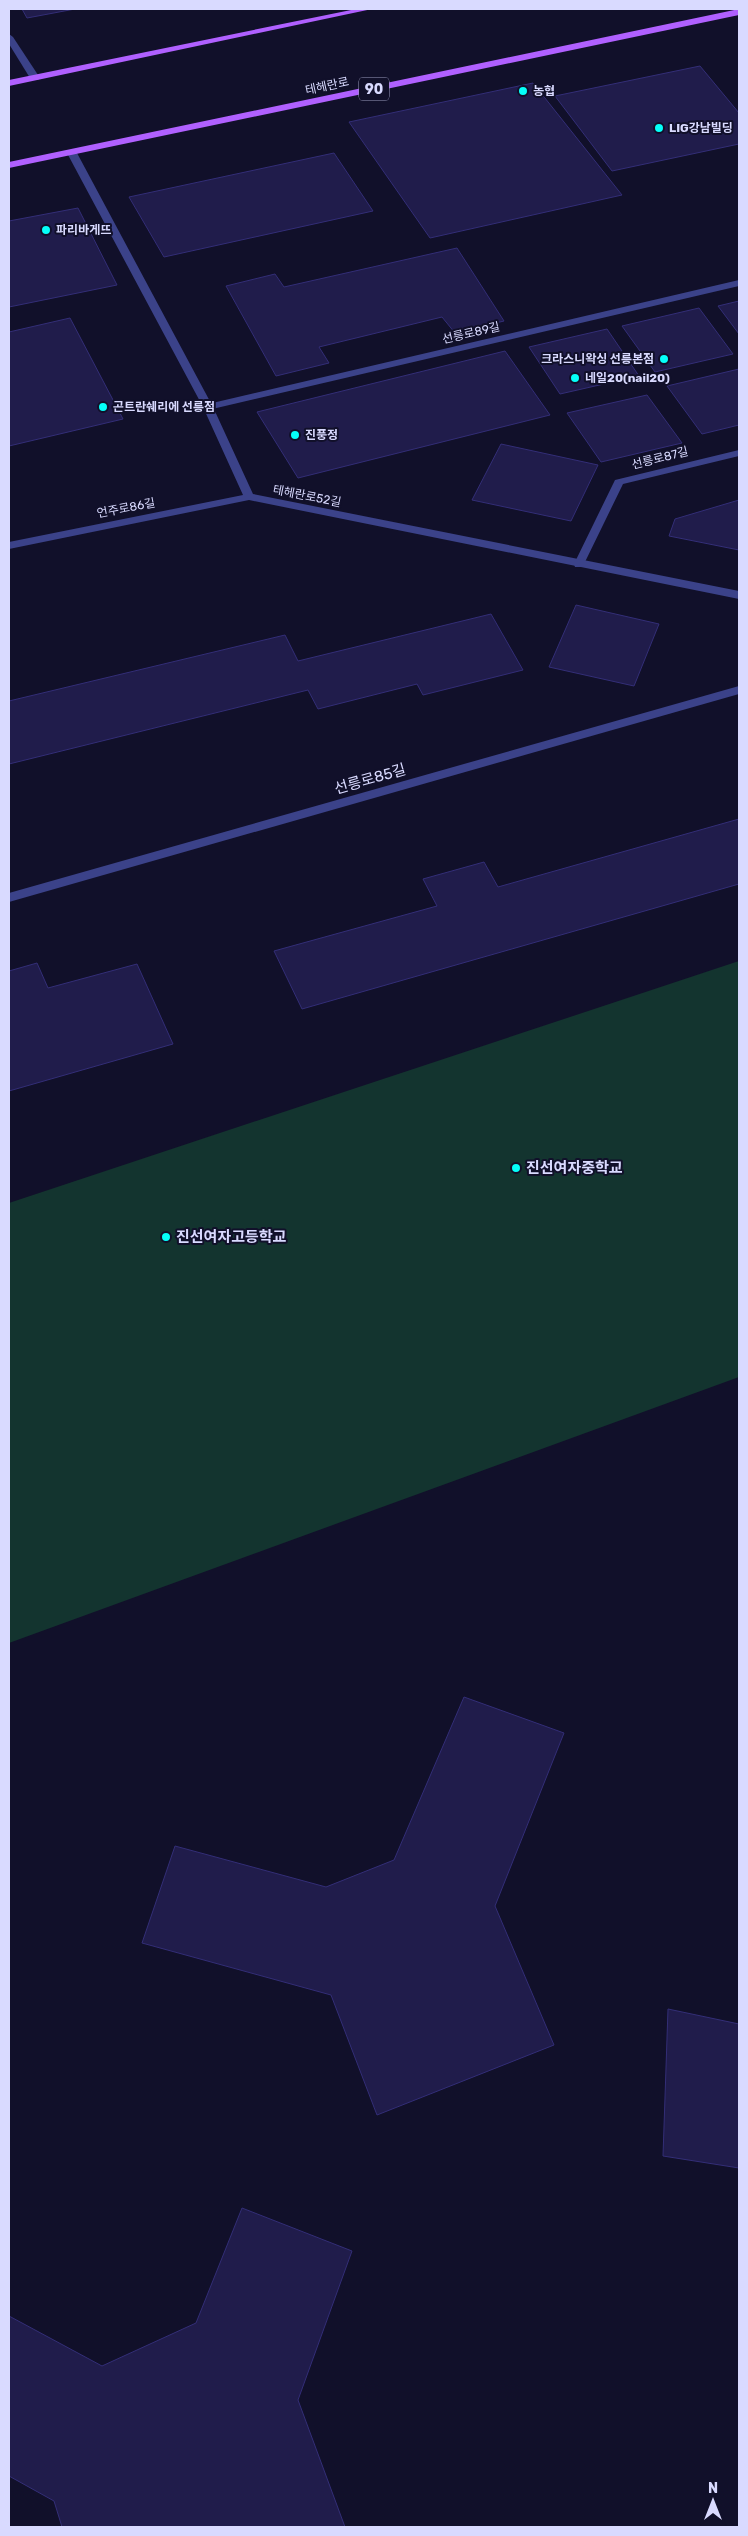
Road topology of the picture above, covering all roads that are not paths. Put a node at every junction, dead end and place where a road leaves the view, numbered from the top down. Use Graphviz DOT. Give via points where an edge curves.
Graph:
graph roads {
  1 [pos="368,9"];
  2 [pos="739,12"];
  3 [pos="9,37"];
  4 [pos="35,78"];
  5 [pos="9,83"];
  6 [pos="72,153"];
  7 [pos="9,165"];
  8 [pos="739,283"];
  9 [pos="208,407"];
  10 [pos="739,452"];
  11 [pos="249,497"];
  12 [pos="9,546"];
  13 [pos="579,564"];
  14 [pos="739,595"];
  15 [pos="739,690"];
  16 [pos="142,860"];
  17 [pos="9,898"];
  1 -- 4 [label="main road"];
  2 -- 6 [label="main road, 테헤란로 / 90"];
  3 -- 4 [label="street"];
  4 -- 5 [label="main road"];
  6 -- 7 [label="main road, 테헤란로 / 90"];
  6 -- 9 [label="street, 테헤란로52길"];
  8 -- 9 [label="street, 선릉로89길"];
  9 -- 11 [label="street, 테헤란로52길"];
  10 -- 13 [label="street, 선릉로87길" via="619,482"];
  11 -- 12 [label="street, 언주로86길"];
  11 -- 13 [label="street, 테헤란로52길"];
  13 -- 14 [label="street, 테헤란로52길"];
  15 -- 16 [label="street, 선릉로85길"];
  16 -- 17 [label="street, 선릉로85길"];
}
